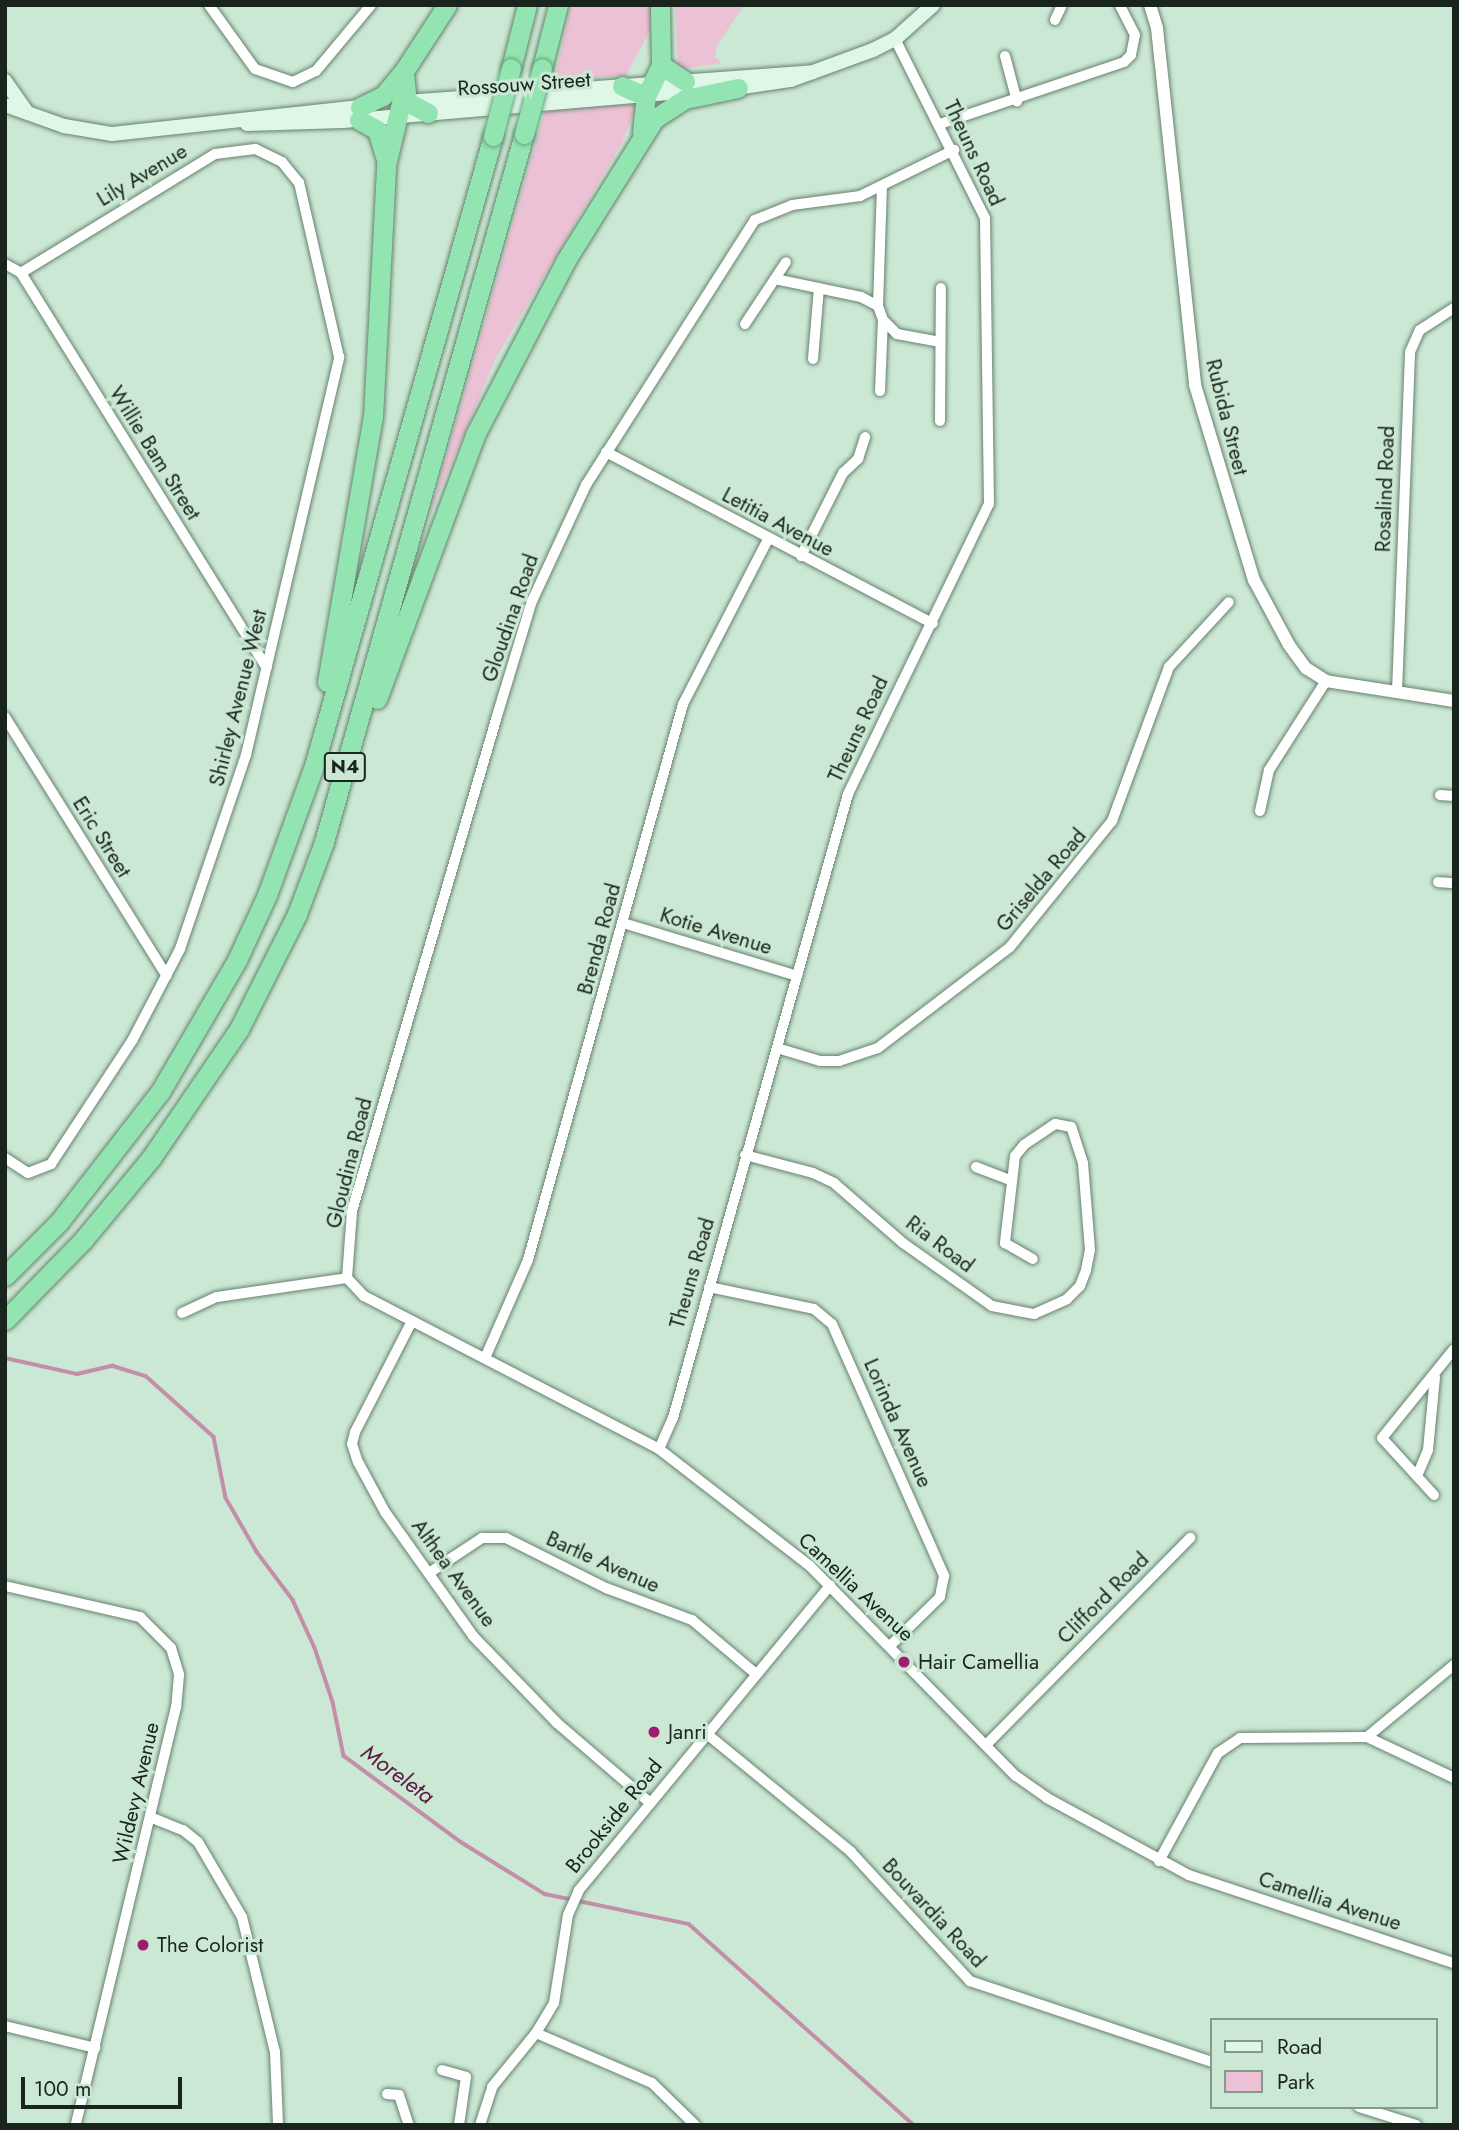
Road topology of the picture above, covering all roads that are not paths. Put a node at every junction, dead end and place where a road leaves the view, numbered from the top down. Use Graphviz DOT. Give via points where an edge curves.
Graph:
graph roads {
  1 [pos="209,5"];
  2 [pos="372,5"];
  3 [pos="447,5"];
  4 [pos="527,5"];
  5 [pos="558,5"];
  6 [pos="660,5"];
  7 [pos="933,5"];
  8 [pos="1062,5"];
  9 [pos="1120,5"];
  10 [pos="1150,5"];
  11 [pos="1055,19"];
  12 [pos="895,39"];
  13 [pos="1005,56"];
  14 [pos="404,71"];
  15 [pos="813,72"];
  16 [pos="5,81"];
  17 [pos="654,81"];
  18 [pos="685,81"];
  19 [pos="622,86"];
  20 [pos="738,88"];
  21 [pos="1017,101"];
  22 [pos="5,104"];
  23 [pos="401,107"];
  24 [pos="27,113"];
  25 [pos="360,113"];
  26 [pos="428,113"];
  27 [pos="940,124"];
  28 [pos="638,141"];
  29 [pos="954,150"];
  30 [pos="386,165"];
  31 [pos="289,169"];
  32 [pos="882,187"];
  33 [pos="786,262"];
  34 [pos="5,264"];
  35 [pos="20,273"];
  36 [pos="775,279"];
  37 [pos="819,288"];
  38 [pos="941,288"];
  39 [pos="878,306"];
  40 [pos="1454,308"];
  41 [pos="883,320"];
  42 [pos="745,324"];
  43 [pos="940,342"];
  44 [pos="813,359"];
  45 [pos="880,391"];
  46 [pos="940,421"];
  47 [pos="865,437"];
  48 [pos="606,452"];
  49 [pos="768,539"];
  50 [pos="801,556"];
  51 [pos="1229,602"];
  52 [pos="933,624"];
  53 [pos="267,668"];
  54 [pos="1326,681"];
  55 [pos="1397,692"];
  56 [pos="1454,701"];
  57 [pos="5,717"];
  58 [pos="314,766"];
  59 [pos="1440,795"];
  60 [pos="1454,796"];
  61 [pos="1260,811"];
  62 [pos="324,842"];
  63 [pos="1438,882"];
  64 [pos="1454,883"];
  65 [pos="623,923"];
  66 [pos="167,976"];
  67 [pos="797,976"];
  68 [pos="777,1048"];
  69 [pos="746,1155"];
  70 [pos="9,1162"];
  71 [pos="976,1167"];
  72 [pos="1010,1180"];
  73 [pos="1033,1259"];
  74 [pos="5,1276"];
  75 [pos="347,1278"];
  76 [pos="709,1287"];
  77 [pos="182,1313"];
  78 [pos="5,1320"];
  79 [pos="412,1321"];
  80 [pos="1454,1349"];
  81 [pos="485,1358"];
  82 [pos="1435,1377"];
  83 [pos="659,1449"];
  84 [pos="1417,1476"];
  85 [pos="1434,1495"];
  86 [pos="1190,1538"];
  87 [pos="429,1573"];
  88 [pos="830,1585"];
  89 [pos="5,1586"];
  90 [pos="891,1645"];
  91 [pos="1454,1665"];
  92 [pos="755,1673"];
  93 [pos="707,1734"];
  94 [pos="1367,1737"];
  95 [pos="986,1745"];
  96 [pos="1454,1778"];
  97 [pos="648,1801"];
  98 [pos="150,1816"];
  99 [pos="1159,1861"];
  100 [pos="1454,1963"];
  101 [pos="5,2026"];
  102 [pos="536,2033"];
  103 [pos="95,2048"];
  104 [pos="1210,2061"];
  105 [pos="443,2070"];
  106 [pos="387,2094"];
  107 [pos="461,2103"];
  108 [pos="1365,2109"];
  109 [pos="483,2110"];
  110 [pos="76,2125"];
  111 [pos="278,2125"];
  112 [pos="409,2125"];
  113 [pos="459,2125"];
  114 [pos="480,2125"];
  115 [pos="695,2125"];
  116 [pos="1416,2125"];
  1 -- 2 [label="street" via="261,74 293,82 314,73"];
  3 -- 14 [label="highway"];
  4 -- 58 [label="highway, N4, bridge"];
  5 -- 62 [label="highway, N4, bridge"];
  6 -- 17 [label="highway"];
  7 -- 12 [label="main road, Rossouw Street"];
  8 -- 11 [label="street"];
  9 -- 21 [label="street" via="1135,35 1132,55 1124,62"];
  10 -- 54 [label="street, Rubida Street" via="1157,28 1195,385 1254,580 1289,645 1306,668"];
  12 -- 15 [label="main road, Rossouw Street"];
  12 -- 27 [label="street, Theuns Road"];
  13 -- 21 [label="street"];
  14 -- 23 [label="highway"];
  14 -- 25 [label="highway" via="383,96"];
  15 -- 18 [label="main road, Rossouw Street"];
  15 -- 20 [label="main road, Rossouw Street"];
  16 -- 24 [label="main road"];
  17 -- 18 [label="highway"];
  17 -- 19 [label="highway"];
  17 -- 20 [label="main road, Rossouw Street"];
  17 -- 26 [label="main road, Rossouw Street"];
  17 -- 28 [label="highway"];
  19 -- 23 [label="main road, Rossouw Street"];
  20 -- 28 [label="highway" via="670,105"];
  21 -- 27 [label="street"];
  22 -- 24 [label="main road, Rossouw Street"];
  23 -- 25 [label="main road, Rossouw Street"];
  23 -- 26 [label="highway"];
  23 -- 30 [label="highway"];
  24 -- 25 [label="main road, Rossouw Street" via="112,134 236,122 265,125"];
  25 -- 30 [label="highway" via="380,136"];
  27 -- 29 [label="street, Theuns Road"];
  28 -- 62 [label="highway" via="525,333 475,435"];
  29 -- 32 [label="street, Gloudina Road"];
  29 -- 52 [label="street, Theuns Road" via="986,230 991,491 986,513"];
  30 -- 58 [label="highway" via="373,417"];
  31 -- 35 [label="street, Lily Avenue" via="255,149 215,154"];
  31 -- 53 [label="street, Shirley Avenue West" via="302,192 312,229 339,366"];
  32 -- 39 [label="street"];
  32 -- 48 [label="street, Gloudina Road" via="860,195 792,205 763,215 747,227"];
  33 -- 36 [label="street"];
  34 -- 35 [label="street, Willie Bam Street"];
  35 -- 53 [label="street, Willie Bam Street"];
  36 -- 37 [label="street"];
  36 -- 42 [label="street"];
  37 -- 39 [label="street" via="861,297"];
  37 -- 44 [label="street"];
  38 -- 43 [label="street"];
  39 -- 41 [label="street"];
  40 -- 55 [label="street, Rosalind Road" via="1420,330 1410,352"];
  41 -- 43 [label="street" via="897,334"];
  41 -- 45 [label="street"];
  43 -- 46 [label="street"];
  47 -- 50 [label="street" via="858,459 843,473"];
  48 -- 49 [label="street, Letitia Avenue"];
  48 -- 75 [label="street, Gloudina Road" via="578,500 532,601 352,1211"];
  49 -- 50 [label="street, Letitia Avenue"];
  49 -- 65 [label="street, Brenda Road" via="683,704"];
  50 -- 52 [label="street, Letitia Avenue"];
  51 -- 68 [label="street, Griselda Road" via="1169,667 1112,821 1010,947 872,1051 839,1061 820,1061"];
  52 -- 67 [label="street, Theuns Road" via="859,764"];
  53 -- 66 [label="street, Shirley Avenue West" via="237,786"];
  54 -- 55 [label="street"];
  54 -- 61 [label="street" via="1269,770"];
  55 -- 56 [label="street"];
  57 -- 66 [label="street, Eric Street"];
  58 -- 74 [label="highway, N4" via="267,895 237,960 189,1044 141,1119 59,1222"];
  59 -- 60 [label="street"];
  62 -- 78 [label="highway, N4" via="269,975 209,1075 103,1216"];
  63 -- 64 [label="street"];
  65 -- 67 [label="street, Kotie Avenue"];
  65 -- 81 [label="street, Brenda Road" via="528,1260"];
  66 -- 70 [label="street, Shirley Avenue West" via="102,1091 51,1164 31,1173"];
  67 -- 68 [label="street, Theuns Road"];
  68 -- 69 [label="street, Theuns Road"];
  69 -- 72 [label="street, Ria Road" via="813,1173 834,1184 903,1243 992,1306 1015,1314 1034,1314 1067,1299 1080,1286 1090,1250 1082,1149 1073,1129 1055,1124 1024,1145"];
  69 -- 76 [label="street, Theuns Road"];
  71 -- 72 [label="street"];
  72 -- 73 [label="street" via="1005,1243"];
  75 -- 77 [label="street" via="217,1297"];
  75 -- 79 [label="street, Camellia Avenue" via="364,1296"];
  76 -- 83 [label="street, Theuns Road" via="673,1418"];
  76 -- 90 [label="street, Lorinda Avenue" via="814,1310 832,1324 944,1576 940,1597"];
  79 -- 81 [label="street, Camellia Avenue"];
  79 -- 87 [label="street, Althea Avenue" via="352,1444 382,1506"];
  80 -- 82 [label="street"];
  81 -- 83 [label="street, Camellia Avenue"];
  82 -- 84 [label="street" via="1429,1450"];
  82 -- 84 [label="street" via="1382,1438"];
  83 -- 88 [label="street, Camellia Avenue"];
  84 -- 85 [label="street"];
  86 -- 95 [label="street, Clifford Road"];
  87 -- 92 [label="street, Bartle Avenue" via="482,1538 506,1538 606,1588 692,1620"];
  87 -- 97 [label="street, Althea Avenue" via="473,1636 557,1723"];
  88 -- 90 [label="street, Camellia Avenue"];
  88 -- 92 [label="street, Brookside Road"];
  89 -- 98 [label="street, Wildevy Avenue" via="128,1612 148,1622 171,1648 178,1668 178,1695"];
  90 -- 95 [label="street, Camellia Avenue"];
  91 -- 94 [label="street"];
  92 -- 93 [label="street, Brookside Road"];
  93 -- 97 [label="street, Brookside Road"];
  93 -- 104 [label="street, Bouvardia Road" via="851,1852 970,1981"];
  94 -- 96 [label="street"];
  94 -- 99 [label="street" via="1249,1736 1231,1742 1218,1753"];
  95 -- 99 [label="street, Camellia Avenue" via="1047,1798"];
  97 -- 102 [label="street, Brookside Road" via="572,1903 554,2003"];
  98 -- 103 [label="street, Wildevy Avenue"];
  98 -- 111 [label="street" via="198,1842 242,1917 275,2052"];
  99 -- 100 [label="street, Camellia Avenue"];
  101 -- 103 [label="street"];
  102 -- 109 [label="street, Brookside Road" via="498,2078"];
  102 -- 115 [label="street" via="652,2083"];
  103 -- 110 [label="street, Wildevy Avenue"];
  105 -- 107 [label="street" via="466,2077"];
  106 -- 112 [label="street" via="400,2095"];
  107 -- 109 [label="street"];
  107 -- 113 [label="street"];
  108 -- 116 [label="street"];
  109 -- 114 [label="street, Brookside Road"];
}
